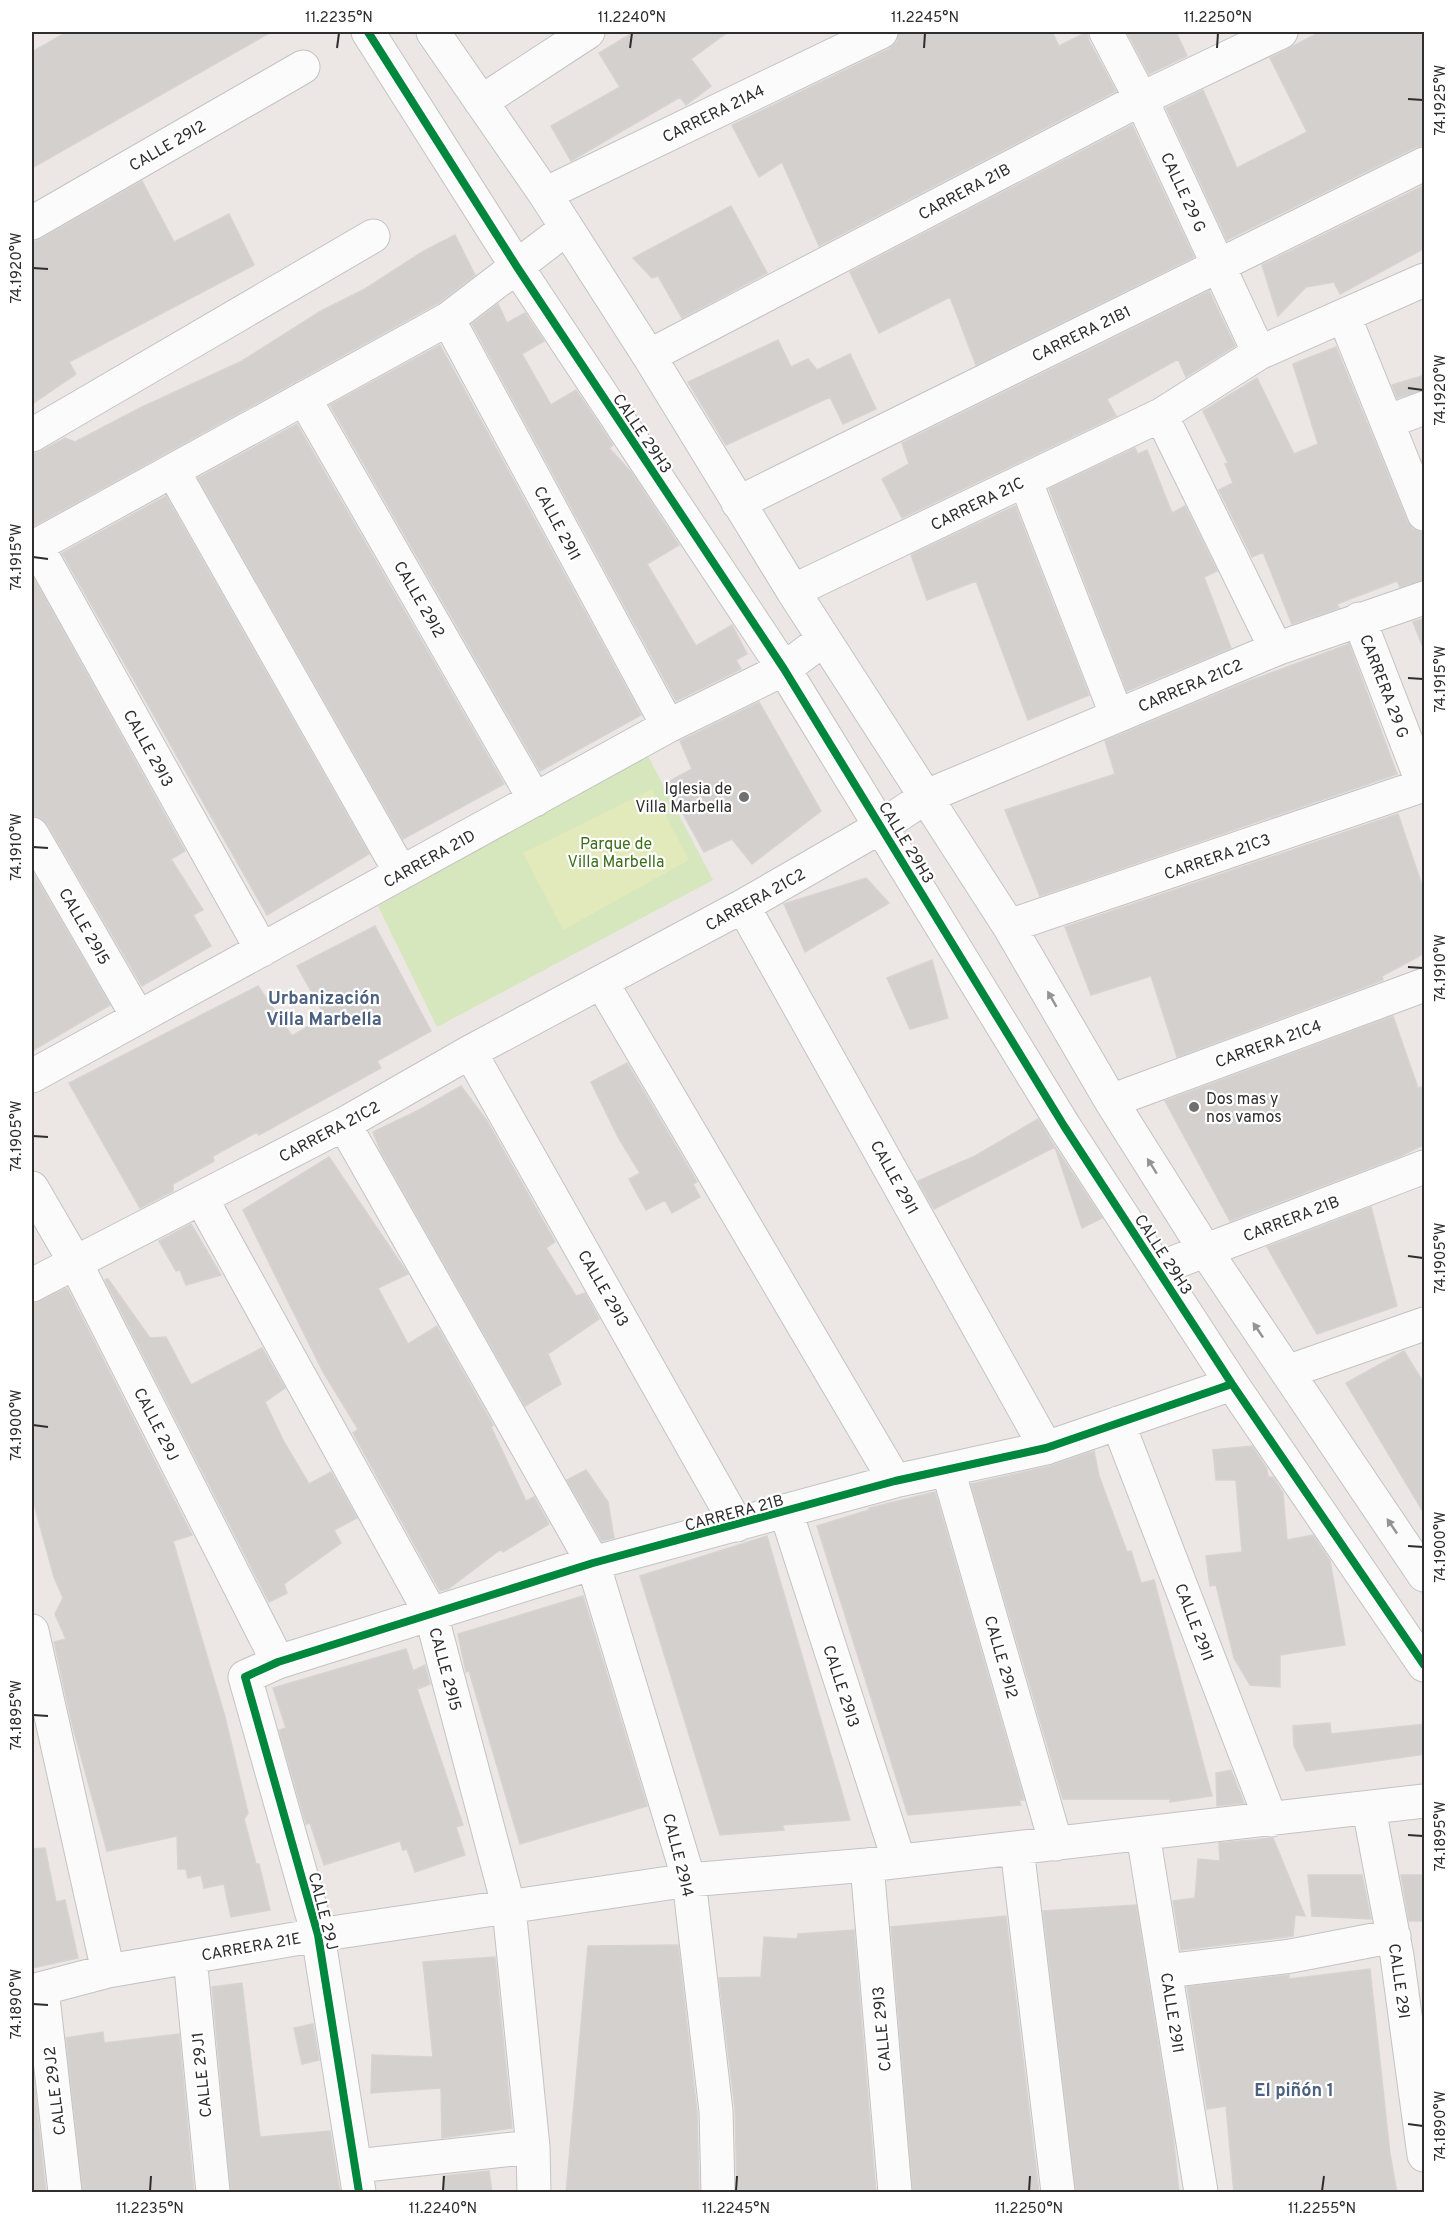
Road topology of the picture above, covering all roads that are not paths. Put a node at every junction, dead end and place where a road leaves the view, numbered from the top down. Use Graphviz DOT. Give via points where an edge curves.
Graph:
graph roads {
  1 [pos="368,32"];
  2 [pos="433,32"];
  3 [pos="588,32"];
  4 [pos="881,32"];
  5 [pos="1106,32"];
  6 [pos="1281,32"];
  7 [pos="303,67"];
  8 [pos="1141,99"];
  9 [pos="481,102"];
  10 [pos="1425,164"];
  11 [pos="545,194"];
  12 [pos="32,223"];
  13 [pos="567,228"];
  14 [pos="373,236"];
  15 [pos="1218,266"];
  16 [pos="517,267"];
  17 [pos="1425,280"];
  18 [pos="1344,316"];
  19 [pos="448,319"];
  20 [pos="1259,353"];
  21 [pos="649,356"];
  22 [pos="304,398"];
  23 [pos="1425,408"];
  24 [pos="1161,415"];
  25 [pos="1387,422"];
  26 [pos="32,435"];
  27 [pos="172,471"];
  28 [pos="1025,480"];
  29 [pos="738,503"];
  30 [pos="1425,514"];
  31 [pos="34,547"];
  32 [pos="793,591"];
  33 [pos="1425,598"];
  34 [pos="1359,619"];
  35 [pos="824,639"];
  36 [pos="1276,649"];
  37 [pos="784,669"];
  38 [pos="1117,716"];
  39 [pos="668,726"];
  40 [pos="1424,786"];
  41 [pos="927,796"];
  42 [pos="535,800"];
  43 [pos="882,826"];
  44 [pos="32,834"];
  45 [pos="401,873"];
  46 [pos="743,906"];
  47 [pos="1009,926"];
  48 [pos="262,950"];
  49 [pos="602,983"];
  50 [pos="1425,985"];
  51 [pos="138,1017"];
  52 [pos="470,1052"];
  53 [pos="32,1076"];
  54 [pos="1111,1101"];
  55 [pos="344,1124"];
  56 [pos="1425,1167"];
  57 [pos="32,1188"];
  58 [pos="201,1198"];
  59 [pos="1205,1250"];
  60 [pos="75,1262"];
  61 [pos="1157,1269"];
  62 [pos="32,1285"];
  63 [pos="1425,1324"];
  64 [pos="1287,1372"];
  65 [pos="1232,1384"];
  66 [pos="1118,1423"];
  67 [pos="1046,1448"];
  68 [pos="948,1470"];
  69 [pos="896,1481"];
  70 [pos="786,1512"];
  71 [pos="737,1525"];
  72 [pos="593,1563"];
  73 [pos="1425,1575"];
  74 [pos="431,1614"];
  75 [pos="32,1631"];
  76 [pos="278,1662"];
  77 [pos="1425,1665"];
  78 [pos="245,1677"];
  79 [pos="1425,1801"];
  80 [pos="1369,1809"];
  81 [pos="1271,1820"];
  82 [pos="1143,1834"];
  83 [pos="1056,1844"];
  84 [pos="1017,1848"];
  85 [pos="898,1861"];
  86 [pos="867,1865"];
  87 [pos="689,1880"];
  88 [pos="509,1908"];
  89 [pos="318,1935"];
  90 [pos="1405,1948"];
  91 [pos="190,1956"];
  92 [pos="108,1971"];
  93 [pos="1166,1971"];
  94 [pos="37,1990"];
  95 [pos="533,2147"];
  96 [pos="1425,2155"];
  97 [pos="358,2179"];
  98 [pos="65,2193"];
  99 [pos="213,2193"];
  100 [pos="534,2193"];
  101 [pos="718,2193"];
  102 [pos="895,2193"];
  103 [pos="1058,2193"];
  104 [pos="1201,2193"];
  1 -- 16 [label="street, CALLE 29H3"];
  2 -- 9 [label="street"];
  3 -- 9 [label="street"];
  4 -- 11 [label="street, CARRERA 21A4"];
  5 -- 8 [label="street, CALLE 29 G"];
  6 -- 8 [label="street, CARRERA 21B"];
  7 -- 12 [label="street, CALLE 29I2"];
  8 -- 15 [label="street, CALLE 29 G"];
  8 -- 21 [label="street, CARRERA 21B"];
  9 -- 11 [label="street"];
  10 -- 15 [label="street, CARRERA 21B1"];
  11 -- 13 [label="street"];
  13 -- 16 [label="street"];
  13 -- 21 [label="street"];
  14 -- 26 [label="street"];
  15 -- 20 [label="street, CALLE 29 G"];
  15 -- 29 [label="street, CARRERA 21B1"];
  16 -- 19 [label="street"];
  16 -- 37 [label="street, CALLE 29H3"];
  17 -- 18 [label="street, CARRERA 21C"];
  18 -- 20 [label="street, CARRERA 21C"];
  18 -- 25 [label="street"];
  19 -- 22 [label="street"];
  19 -- 39 [label="street, CALLE 29I1"];
  20 -- 24 [label="street, CARRERA 21C"];
  21 -- 29 [label="street"];
  22 -- 27 [label="street"];
  22 -- 42 [label="street, CALLE 29I2"];
  23 -- 25 [label="street"];
  24 -- 28 [label="street, CARRERA 21C"];
  24 -- 36 [label="street"];
  25 -- 30 [label="street"];
  27 -- 31 [label="street"];
  27 -- 45 [label="street"];
  28 -- 32 [label="street, CARRERA 21C"];
  28 -- 38 [label="street"];
  29 -- 32 [label="street"];
  31 -- 48 [label="street, CALLE 29I3"];
  32 -- 35 [label="street"];
  33 -- 34 [label="street, CARRERA 21C2"];
  34 -- 36 [label="street, CARRERA 21C2"];
  34 -- 40 [label="street, CARRERA 29 G"];
  35 -- 37 [label="street, CARRERA 21D"];
  35 -- 41 [label="street"];
  36 -- 38 [label="street, CARRERA 21C2"];
  37 -- 39 [label="street, CARRERA 21D"];
  37 -- 43 [label="street, CALLE 29H3"];
  38 -- 41 [label="street, CARRERA 21C2"];
  39 -- 42 [label="street, CARRERA 21D"];
  40 -- 47 [label="street, CARRERA 21C3"];
  41 -- 43 [label="street, CARRERA 21C2"];
  41 -- 47 [label="street"];
  42 -- 45 [label="street, CARRERA 21D"];
  43 -- 46 [label="street, CARRERA 21C2"];
  43 -- 61 [label="street, CALLE 29H3" via="1064,1126"];
  44 -- 51 [label="street, CALLE 29I5"];
  45 -- 48 [label="street, CARRERA 21D"];
  46 -- 49 [label="street, CARRERA 21C2"];
  46 -- 67 [label="street, CALLE 29I1"];
  54 -- 47 [label="street, one-way"];
  48 -- 51 [label="street, CARRERA 21D"];
  49 -- 52 [label="street, CARRERA 21C2"];
  49 -- 69 [label="street"];
  50 -- 54 [label="street, CARRERA 21C4"];
  51 -- 53 [label="street, CARRERA 21D"];
  52 -- 55 [label="street, CARRERA 21C2"];
  52 -- 71 [label="street, CALLE 29I3"];
  59 -- 54 [label="street, one-way"];
  55 -- 58 [label="street, CARRERA 21C2"];
  55 -- 72 [label="street"];
  56 -- 59 [label="street, CARRERA 21B"];
  57 -- 60 [label="street, CALLE 29J"];
  58 -- 60 [label="street, CARRERA 21C2"];
  58 -- 74 [label="street, CALLE 29I5"];
  59 -- 61 [label="street, CARRERA 21B"];
  64 -- 59 [label="street, one-way"];
  60 -- 62 [label="street, CARRERA 21C2"];
  60 -- 76 [label="street, CALLE 29J"];
  61 -- 65 [label="street, CALLE 29H3"];
  63 -- 64 [label="street"];
  73 -- 64 [label="street, one-way"];
  65 -- 66 [label="street, CARRERA 21B"];
  65 -- 77 [label="street, CALLE 29H3"];
  66 -- 67 [label="street, CARRERA 21B"];
  66 -- 81 [label="street, CALLE 29I1"];
  67 -- 68 [label="street, CARRERA 21B"];
  68 -- 69 [label="street, CARRERA 21B"];
  68 -- 83 [label="street, CALLE 29I2"];
  69 -- 70 [label="street, CARRERA 21B"];
  70 -- 71 [label="street, CARRERA 21B"];
  70 -- 85 [label="street, CALLE 29I3"];
  71 -- 72 [label="street, CARRERA 21B"];
  72 -- 74 [label="street, CARRERA 21B"];
  72 -- 87 [label="street, CALLE 29I4"];
  74 -- 76 [label="street, CARRERA 21B"];
  74 -- 88 [label="street, CALLE 29I5"];
  75 -- 92 [label="street"];
  76 -- 78 [label="street, CARRERA 21B"];
  78 -- 89 [label="street, CALLE 29J"];
  79 -- 80 [label="street, CARRERA 21E"];
  80 -- 81 [label="street, CARRERA 21E"];
  80 -- 90 [label="street, CALLE 29I"];
  81 -- 82 [label="street, CARRERA 21E"];
  82 -- 83 [label="street, CARRERA 21E"];
  82 -- 93 [label="street, CALLE 29I1"];
  83 -- 84 [label="street, CARRERA 21E"];
  84 -- 85 [label="street, CARRERA 21E"];
  84 -- 103 [label="street"];
  85 -- 86 [label="street, CARRERA 21E"];
  86 -- 87 [label="street, CARRERA 21E"];
  86 -- 102 [label="street, CALLE 29I3"];
  87 -- 88 [label="street, CARRERA 21E"];
  87 -- 101 [label="street, CALLE 29I4" via="716,2111"];
  88 -- 89 [label="street, CARRERA 21E"];
  88 -- 95 [label="street, CALLE 29I5"];
  89 -- 91 [label="street, CARRERA 21E"];
  89 -- 97 [label="street, CALLE 29J"];
  90 -- 93 [label="street"];
  90 -- 96 [label="street, CALLE 29I"];
  91 -- 92 [label="street, CARRERA 21E"];
  91 -- 99 [label="street, CALLE 29J1"];
  92 -- 94 [label="street, CARRERA 21E"];
  93 -- 104 [label="street, CALLE 29I1"];
  94 -- 98 [label="street, CALLE 29J2"];
  95 -- 97 [label="street"];
  95 -- 100 [label="street, CALLE 29I5"];
}
